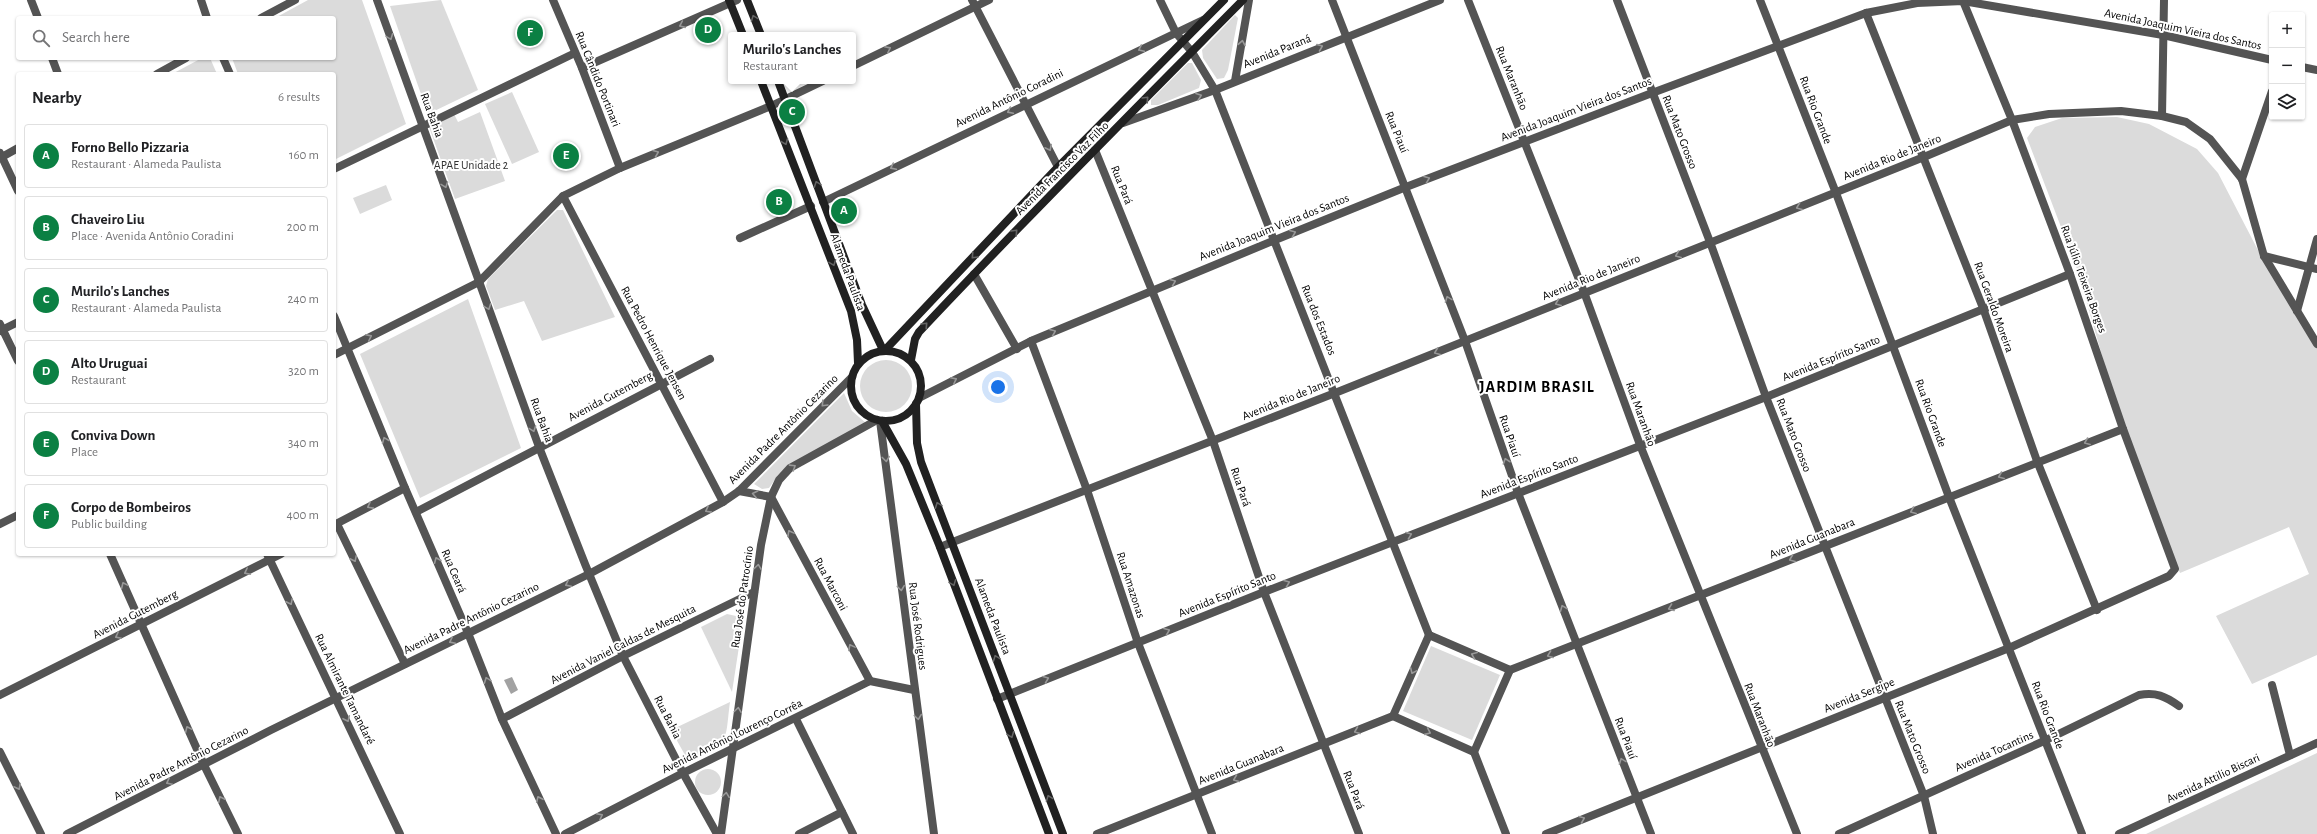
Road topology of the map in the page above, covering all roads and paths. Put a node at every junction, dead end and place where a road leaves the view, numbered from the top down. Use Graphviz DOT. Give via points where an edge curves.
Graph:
graph roads {
  1 [pos="31,0"];
  2 [pos="201,0"];
  3 [pos="295,0"];
  4 [pos="377,0"];
  5 [pos="553,0"];
  6 [pos="747,0"];
  7 [pos="989,0"];
  8 [pos="1160,0"];
  9 [pos="1224,0"];
  10 [pos="1243,0"];
  11 [pos="1249,0"];
  12 [pos="1332,0"];
  13 [pos="1440,0"];
  14 [pos="1468,0"];
  15 [pos="1617,0"];
  16 [pos="1760,0"];
  17 [pos="2164,0"];
  18 [pos="732,1"];
  19 [pos="1918,1"];
  20 [pos="1963,1"];
  21 [pos="973,3"];
  22 [pos="1866,13"];
  23 [pos="37,16"];
  24 [pos="206,16"];
  25 [pos="265,16"];
  26 [pos="1206,19"];
  27 [pos="1170,20"];
  28 [pos="742,32"];
  29 [pos="759,32"];
  30 [pos="1176,33"];
  31 [pos="2163,35"];
  32 [pos="1346,37"];
  33 [pos="1163,38"];
  34 [pos="1183,42"];
  35 [pos="1778,45"];
  36 [pos="1192,52"];
  37 [pos="575,53"];
  38 [pos="2269,59"];
  39 [pos="53,60"];
  40 [pos="182,60"];
  41 [pos="224,60"];
  42 [pos="856,64"];
  43 [pos="582,68"];
  44 [pos="2305,68"];
  45 [pos="2317,70"];
  46 [pos="57,72"];
  47 [pos="161,72"];
  48 [pos="229,72"];
  49 [pos="1235,81"];
  50 [pos="762,84"];
  51 [pos="779,84"];
  52 [pos="817,84"];
  53 [pos="1215,90"];
  54 [pos="1652,92"];
  55 [pos="785,99"];
  56 [pos="2269,100"];
  57 [pos="1026,103"];
  58 [pos="771,106"];
  59 [pos="2162,116"];
  60 [pos="2012,120"];
  61 [pos="1123,123"];
  62 [pos="424,124"];
  63 [pos="1525,141"];
  64 [pos="16,149"];
  65 [pos="1095,150"];
  66 [pos="1,156"];
  67 [pos="1924,157"];
  68 [pos="1058,167"];
  69 [pos="336,168"];
  70 [pos="620,168"];
  71 [pos="2242,179"];
  72 [pos="16,187"];
  73 [pos="1406,187"];
  74 [pos="1836,193"];
  75 [pos="563,196"];
  76 [pos="823,202"];
  77 [pos="811,206"];
  78 [pos="740,238"];
  79 [pos="1275,240"];
  80 [pos="2317,240"];
  81 [pos="1710,242"];
  82 [pos="2264,256"];
  83 [pos="2308,267"];
  84 [pos="2317,269"];
  85 [pos="974,274"];
  86 [pos="2070,274"];
  87 [pos="479,282"];
  88 [pos="1151,291"];
  89 [pos="1584,292"];
  90 [pos="1983,308"];
  91 [pos="2297,311"];
  92 [pos="336,321"];
  93 [pos="16,323"];
  94 [pos="1,328"];
  95 [pos="1465,341"];
  96 [pos="1031,342"];
  97 [pos="2317,344"];
  98 [pos="1893,345"];
  99 [pos="348,348"];
  100 [pos="1017,348"];
  101 [pos="884,350"];
  102 [pos="336,354"];
  103 [pos="16,357"];
  104 [pos="710,359"];
  105 [pos="911,360"];
  106 [pos="858,363"];
  107 [pos="852,377"];
  108 [pos="662,383"];
  109 [pos="1335,393"];
  110 [pos="1766,397"];
  111 [pos="918,401"];
  112 [pos="880,420"];
  113 [pos="2123,428"];
  114 [pos="1213,441"];
  115 [pos="1640,445"];
  116 [pos="539,447"];
  117 [pos="2037,461"];
  118 [pos="405,488"];
  119 [pos="1087,490"];
  120 [pos="739,491"];
  121 [pos="1518,493"];
  122 [pos="1949,497"];
  123 [pos="771,498"];
  124 [pos="723,502"];
  125 [pos="416,512"];
  126 [pos="16,515"];
  127 [pos="336,523"];
  128 [pos="0,524"];
  129 [pos="336,526"];
  130 [pos="952,542"];
  131 [pos="1392,542"];
  132 [pos="1825,546"];
  133 [pos="940,547"];
  134 [pos="111,556"];
  135 [pos="269,557"];
  136 [pos="2175,569"];
  137 [pos="590,574"];
  138 [pos="754,592"];
  139 [pos="1264,592"];
  140 [pos="1701,596"];
  141 [pos="2097,610"];
  142 [pos="142,624"];
  143 [pos="468,633"];
  144 [pos="1429,635"];
  145 [pos="1138,643"];
  146 [pos="1578,644"];
  147 [pos="2009,648"];
  148 [pos="623,656"];
  149 [pos="405,664"];
  150 [pos="1510,670"];
  151 [pos="870,682"];
  152 [pos="2272,685"];
  153 [pos="914,690"];
  154 [pos="1010,694"];
  155 [pos="0,695"];
  156 [pos="337,698"];
  157 [pos="1884,698"];
  158 [pos="997,699"];
  159 [pos="2179,706"];
  160 [pos="1393,716"];
  161 [pos="502,719"];
  162 [pos="796,719"];
  163 [pos="2044,741"];
  164 [pos="2317,743"];
  165 [pos="1324,744"];
  166 [pos="733,748"];
  167 [pos="1760,748"];
  168 [pos="0,752"];
  169 [pos="1474,752"];
  170 [pos="2290,755"];
  171 [pos="204,765"];
  172 [pos="683,773"];
  173 [pos="1197,795"];
  174 [pos="1924,796"];
  175 [pos="1636,797"];
  176 [pos="842,812"];
  177 [pos="41,834"];
  178 [pos="67,834"];
  179 [pos="238,834"];
  180 [pos="400,834"];
  181 [pos="556,834"];
  182 [pos="565,834"];
  183 [pos="717,834"];
  184 [pos="721,834"];
  185 [pos="799,834"];
  186 [pos="853,834"];
  187 [pos="934,834"];
  188 [pos="1049,834"];
  189 [pos="1063,834"];
  190 [pos="1098,834"];
  191 [pos="1212,834"];
  192 [pos="1359,834"];
  193 [pos="1506,834"];
  194 [pos="1546,834"];
  195 [pos="1651,834"];
  196 [pos="1797,834"];
  197 [pos="1839,834"];
  198 [pos="1933,834"];
  199 [pos="2082,834"];
  200 [pos="2119,834"];
  1 -- 23 [label="street"];
  2 -- 24 [label="street"];
  3 -- 25 [label="street"];
  4 -- 62 [label="street, Rua Bahia, one-way"];
  5 -- 37 [label="street, Rua Cândido Portinari"];
  29 -- 6 [label="main road, one-way"];
  7 -- 21 [label="street"];
  8 -- 27 [label="street, Rua dos Estados"];
  9 -- 26 [label="main road, Avenida Francisco Vaz Filho"];
  10 -- 36 [label="main road, Avenida Francisco Vaz Filho"];
  49 -- 11 [label="street, one-way"];
  12 -- 32 [label="street, Rua Piauí"];
  13 -- 32 [label="street, Avenida Paraná"];
  14 -- 63 [label="street, Rua Maranhão"];
  15 -- 54 [label="street, Rua Mato Grosso"];
  16 -- 35 [label="street, Rua Rio Grande"];
  17 -- 31 [label="street"];
  18 -- 28 [label="main road"];
  18 -- 43 [label="street, one-way"];
  19 -- 20 [label="street, Avenida Joaquim Vieira dos Santos"];
  19 -- 22 [label="street, Avenida Joaquim Vieira dos Santos"];
  20 -- 31 [label="street, Avenida Joaquim Vieira dos Santos"];
  20 -- 60 [label="street, Rua Júlio Teixeira Borges"];
  42 -- 21 [label="street, one-way"];
  21 -- 57 [label="street"];
  22 -- 35 [label="street, Avenida Joaquim Vieira dos Santos"];
  22 -- 67 [label="street, Rua Geraldo Moreira"];
  26 -- 30 [label="street, Avenida Antônio Coradini"];
  26 -- 34 [label="main road, Avenida Francisco Vaz Filho"];
  27 -- 30 [label="street, Rua dos Estados"];
  27 -- 33 [label="street"];
  30 -- 33 [label="street, Avenida Antônio Coradini"];
  30 -- 34 [label="street, Rua dos Estados"];
  31 -- 38 [label="street, Avenida Joaquim Vieira dos Santos"];
  31 -- 59 [label="street"];
  49 -- 32 [label="street, Avenida Paraná, one-way"];
  32 -- 73 [label="street, Rua Piauí"];
  33 -- 57 [label="street, Avenida Antônio Coradini, one-way"];
  34 -- 36 [label="street, Rua dos Estados"];
  34 -- 68 [label="main road, Avenida Francisco Vaz Filho"];
  35 -- 54 [label="street, Avenida Joaquim Vieira dos Santos"];
  35 -- 74 [label="street, Rua Rio Grande"];
  36 -- 53 [label="street, Rua dos Estados"];
  61 -- 36 [label="main road, Avenida Francisco Vaz Filho, one-way"];
  37 -- 43 [label="street, Rua Cândido Portinari"];
  37 -- 62 [label="street"];
  39 -- 46 [label="street"];
  40 -- 47 [label="street"];
  41 -- 48 [label="street"];
  43 -- 70 [label="street, Rua Cândido Portinari"];
  44 -- 45 [label="street"];
  49 -- 53 [label="street, Avenida Paraná"];
  50 -- 58 [label="main road, Alameda Paulista"];
  51 -- 55 [label="main road, Alameda Paulista"];
  52 -- 55 [label="street"];
  61 -- 53 [label="street, Avenida Paraná, one-way"];
  53 -- 79 [label="street, Rua dos Estados"];
  54 -- 63 [label="street, Avenida Joaquim Vieira dos Santos"];
  54 -- 81 [label="street, Rua Mato Grosso"];
  55 -- 58 [label="street"];
  76 -- 55 [label="main road, Alameda Paulista, one-way"];
  56 -- 71 [label="street"];
  57 -- 68 [label="street, one-way"];
  57 -- 76 [label="street, Avenida Antônio Coradini, one-way"];
  70 -- 58 [label="street, one-way"];
  58 -- 77 [label="main road, Alameda Paulista, one-way"];
  59 -- 60 [label="street, Avenida Rio de Janeiro" via="2121,111 2049,114"];
  59 -- 71 [label="street, Avenida Rio de Janeiro" via="2186,122 2210,139"];
  60 -- 67 [label="street, Avenida Rio de Janeiro"];
  60 -- 86 [label="street, Rua Júlio Teixeira Borges"];
  61 -- 65 [label="main road, Avenida Francisco Vaz Filho"];
  62 -- 69 [label="street"];
  62 -- 87 [label="street, Rua Bahia, one-way"];
  73 -- 63 [label="street, Avenida Joaquim Vieira dos Santos, one-way"];
  63 -- 89 [label="street, Rua Maranhão"];
  64 -- 66 [label="street"];
  85 -- 65 [label="main road, Avenida Francisco Vaz Filho, one-way"];
  65 -- 88 [label="street, Rua Pará"];
  66 -- 72 [label="street"];
  67 -- 74 [label="street, Avenida Rio de Janeiro"];
  67 -- 90 [label="street, Rua Geraldo Moreira"];
  68 -- 101 [label="main road, Avenida Francisco Vaz Filho, one-way"];
  70 -- 75 [label="street"];
  71 -- 82 [label="street"];
  79 -- 73 [label="street, Avenida Joaquim Vieira dos Santos, one-way"];
  95 -- 73 [label="street, Rua Piauí, one-way"];
  74 -- 81 [label="street, Avenida Rio de Janeiro, one-way"];
  74 -- 98 [label="street, Rua Rio Grande"];
  75 -- 87 [label="street"];
  75 -- 108 [label="street, Rua Pedro Henrique Jensen"];
  76 -- 101 [label="main road, Alameda Paulista" via="867,316"];
  77 -- 78 [label="street"];
  77 -- 106 [label="main road, Alameda Paulista, one-way" via="851,311 857,340"];
  88 -- 79 [label="street, Avenida Joaquim Vieira dos Santos, one-way"];
  79 -- 109 [label="street, Rua dos Estados"];
  80 -- 83 [label="street"];
  81 -- 89 [label="street, Avenida Rio de Janeiro, one-way"];
  81 -- 110 [label="street, Rua Mato Grosso"];
  82 -- 83 [label="street"];
  82 -- 91 [label="street"];
  83 -- 84 [label="street"];
  83 -- 91 [label="street"];
  85 -- 100 [label="street"];
  105 -- 85 [label="main road, Avenida Francisco Vaz Filho, one-way" via="915,338 919,332"];
  86 -- 90 [label="street, Avenida Espírito Santo"];
  86 -- 113 [label="street, Rua Júlio Teixeira Borges"];
  99 -- 87 [label="street, one-way"];
  87 -- 116 [label="street, Rua Bahia, one-way"];
  96 -- 88 [label="street, Avenida Joaquim Vieira dos Santos, one-way"];
  88 -- 114 [label="street, Rua Pará"];
  89 -- 95 [label="street, Avenida Rio de Janeiro, one-way"];
  89 -- 115 [label="street, Rua Maranhão"];
  90 -- 98 [label="street, Avenida Espírito Santo"];
  90 -- 117 [label="street, Rua Geraldo Moreira"];
  91 -- 97 [label="street"];
  92 -- 99 [label="street, Rua Ceará"];
  93 -- 94 [label="street"];
  94 -- 103 [label="street"];
  95 -- 109 [label="street, Avenida Rio de Janeiro, one-way"];
  121 -- 95 [label="street, Rua Piauí, one-way"];
  96 -- 100 [label="street, Avenida Joaquim Vieira dos Santos"];
  96 -- 119 [label="street, Rua Amazonas"];
  98 -- 110 [label="street, Avenida Espírito Santo"];
  98 -- 122 [label="street, Rua Rio Grande"];
  99 -- 102 [label="street"];
  118 -- 99 [label="street, Rua Ceará, one-way"];
  111 -- 100 [label="street, Avenida Joaquim Vieira dos Santos, one-way"];
  101 -- 105 [label="main road"];
  101 -- 106 [label="main road" via="865,357"];
  104 -- 108 [label="street, Avenida Gutemberg"];
  105 -- 111 [label="main road" via="920,378"];
  106 -- 107 [label="main road"];
  107 -- 112 [label="main road" via="850,388 858,408 867,416"];
  107 -- 120 [label="street, Avenida Padre Antônio Cezarino, one-way"];
  108 -- 116 [label="street, Avenida Gutemberg"];
  108 -- 124 [label="street, Rua Pedro Henrique Jensen"];
  109 -- 114 [label="street, Avenida Rio de Janeiro"];
  109 -- 131 [label="street, Rua dos Estados"];
  110 -- 115 [label="street, Avenida Espírito Santo"];
  110 -- 132 [label="street, Rua Mato Grosso"];
  111 -- 112 [label="main road" via="902,417"];
  130 -- 111 [label="main road, Alameda Paulista, one-way" via="921,462 917,443"];
  123 -- 112 [label="street, Rua José do Patrocínio, one-way" via="779,480 790,468"];
  112 -- 133 [label="main road, Alameda Paulista" via="906,464"];
  112 -- 153 [label="street, Rua José Rodrigues, one-way"];
  113 -- 117 [label="street, Avenida Guanabara, one-way"];
  113 -- 136 [label="street, Rua Júlio Teixeira Borges"];
  114 -- 119 [label="street, Avenida Rio de Janeiro"];
  114 -- 139 [label="street, Rua Pará"];
  115 -- 121 [label="street, Avenida Espírito Santo"];
  115 -- 140 [label="street, Rua Maranhão"];
  116 -- 125 [label="street, Avenida Gutemberg"];
  116 -- 137 [label="street, Rua Bahia"];
  117 -- 122 [label="street, Avenida Guanabara, one-way"];
  117 -- 141 [label="street, Rua Geraldo Moreira"];
  118 -- 125 [label="street, Rua Ceará"];
  118 -- 127 [label="street, one-way"];
  119 -- 130 [label="street, Avenida Rio de Janeiro"];
  119 -- 145 [label="street, Rua Amazonas"];
  123 -- 120 [label="street, one-way"];
  120 -- 124 [label="street, Avenida Padre Antônio Cezarino"];
  131 -- 121 [label="street, Avenida Espírito Santo, one-way"];
  146 -- 121 [label="street, Rua Piauí, one-way"];
  122 -- 132 [label="street, Avenida Guanabara, one-way"];
  122 -- 147 [label="street, Rua Rio Grande"];
  138 -- 123 [label="street, Rua José do Patrocínio, one-way"];
  151 -- 123 [label="street, Rua Marconi, one-way"];
  124 -- 137 [label="street, Avenida Padre Antônio Cezarino, one-way"];
  143 -- 125 [label="street, Rua Ceará, one-way"];
  126 -- 128 [label="street"];
  129 -- 149 [label="street, one-way"];
  130 -- 133 [label="street, Avenida Rio de Janeiro"];
  154 -- 130 [label="main road, Alameda Paulista, one-way"];
  139 -- 131 [label="street, Avenida Espírito Santo, one-way"];
  131 -- 144 [label="street, Rua dos Estados"];
  132 -- 140 [label="street, Avenida Guanabara, one-way"];
  132 -- 157 [label="street, Rua Mato Grosso"];
  133 -- 158 [label="main road, Alameda Paulista, one-way"];
  142 -- 134 [label="street, one-way"];
  135 -- 142 [label="street, Avenida Gutemberg, one-way"];
  135 -- 156 [label="street, Rua Almirante Tamandaré, one-way"];
  136 -- 141 [label="street, Avenida Sergipe" via="2169,576"];
  137 -- 143 [label="street, Avenida Padre Antônio Cezarino, one-way"];
  137 -- 148 [label="street, Rua Bahia"];
  138 -- 148 [label="street, Avenida Vaniel Caldas de Mesquita"];
  166 -- 138 [label="street, Rua José do Patrocínio, one-way"];
  145 -- 139 [label="street, Avenida Espírito Santo, one-way"];
  139 -- 165 [label="street, Rua Pará"];
  140 -- 146 [label="street, Avenida Guanabara, one-way"];
  140 -- 167 [label="street, Rua Maranhão"];
  141 -- 147 [label="street, Avenida Sergipe"];
  142 -- 155 [label="street, Avenida Gutemberg, one-way"];
  171 -- 142 [label="street, one-way"];
  143 -- 149 [label="street, Avenida Padre Antônio Cezarino, one-way"];
  161 -- 143 [label="street, Rua Ceará, one-way"];
  150 -- 144 [label="street, one-way"];
  144 -- 160 [label="street, one-way"];
  154 -- 145 [label="street, Avenida Espírito Santo, one-way"];
  145 -- 173 [label="street, Rua Amazonas"];
  146 -- 150 [label="street, Avenida Guanabara, one-way"];
  175 -- 146 [label="street, Rua Piauí, one-way"];
  147 -- 157 [label="street, Avenida Sergipe"];
  147 -- 163 [label="street, Rua Rio Grande"];
  148 -- 161 [label="street, Avenida Vaniel Caldas de Mesquita"];
  148 -- 172 [label="street, Rua Bahia"];
  149 -- 156 [label="street, Avenida Padre Antônio Cezarino"];
  150 -- 169 [label="street"];
  151 -- 153 [label="street"];
  151 -- 162 [label="street, Avenida Antônio Lourenço Corrêa"];
  152 -- 170 [label="street"];
  153 -- 187 [label="street, Rua José Rodrigues, one-way"];
  154 -- 158 [label="street, Avenida Espírito Santo"];
  189 -- 154 [label="main road, Alameda Paulista, one-way"];
  156 -- 171 [label="street, Avenida Padre Antônio Cezarino"];
  156 -- 180 [label="street, Rua Almirante Tamandaré, one-way"];
  157 -- 167 [label="street, Avenida Sergipe"];
  157 -- 174 [label="street, Rua Mato Grosso"];
  158 -- 188 [label="main road, Alameda Paulista, one-way"];
  159 -- 163 [label="street, Avenida Tocantins" via="2165,696 2152,693 2139,695"];
  160 -- 165 [label="street, Avenida Guanabara, one-way"];
  160 -- 169 [label="street, one-way"];
  181 -- 161 [label="street, Rua Ceará, one-way"];
  162 -- 166 [label="street, Avenida Antônio Lourenço Corrêa"];
  162 -- 176 [label="street"];
  163 -- 174 [label="street, Avenida Tocantins"];
  163 -- 199 [label="street, Rua Rio Grande"];
  164 -- 170 [label="street, Avenida Attilio Biscari"];
  165 -- 173 [label="street, Avenida Guanabara, one-way"];
  165 -- 192 [label="street, Rua Pará"];
  166 -- 172 [label="street, Avenida Antônio Lourenço Corrêa"];
  184 -- 166 [label="street, Rua José do Patrocínio, one-way"];
  167 -- 175 [label="street, Avenida Sergipe"];
  167 -- 196 [label="street, Rua Maranhão"];
  168 -- 177 [label="street, one-way"];
  169 -- 193 [label="street"];
  170 -- 200 [label="street, Avenida Attilio Biscari"];
  171 -- 178 [label="street, Avenida Padre Antônio Cezarino, one-way"];
  179 -- 171 [label="street, one-way"];
  182 -- 172 [label="street, Avenida Antônio Lourenço Corrêa, one-way"];
  172 -- 183 [label="street, Rua Bahia"];
  173 -- 190 [label="street, Avenida Guanabara"];
  173 -- 191 [label="street, Rua Amazonas"];
  174 -- 197 [label="street, Avenida Tocantins"];
  174 -- 198 [label="street, Rua Mato Grosso"];
  194 -- 175 [label="street, Avenida Sergipe, one-way"];
  175 -- 195 [label="street, Rua Piauí"];
  176 -- 185 [label="street"];
  176 -- 186 [label="street"];
}
